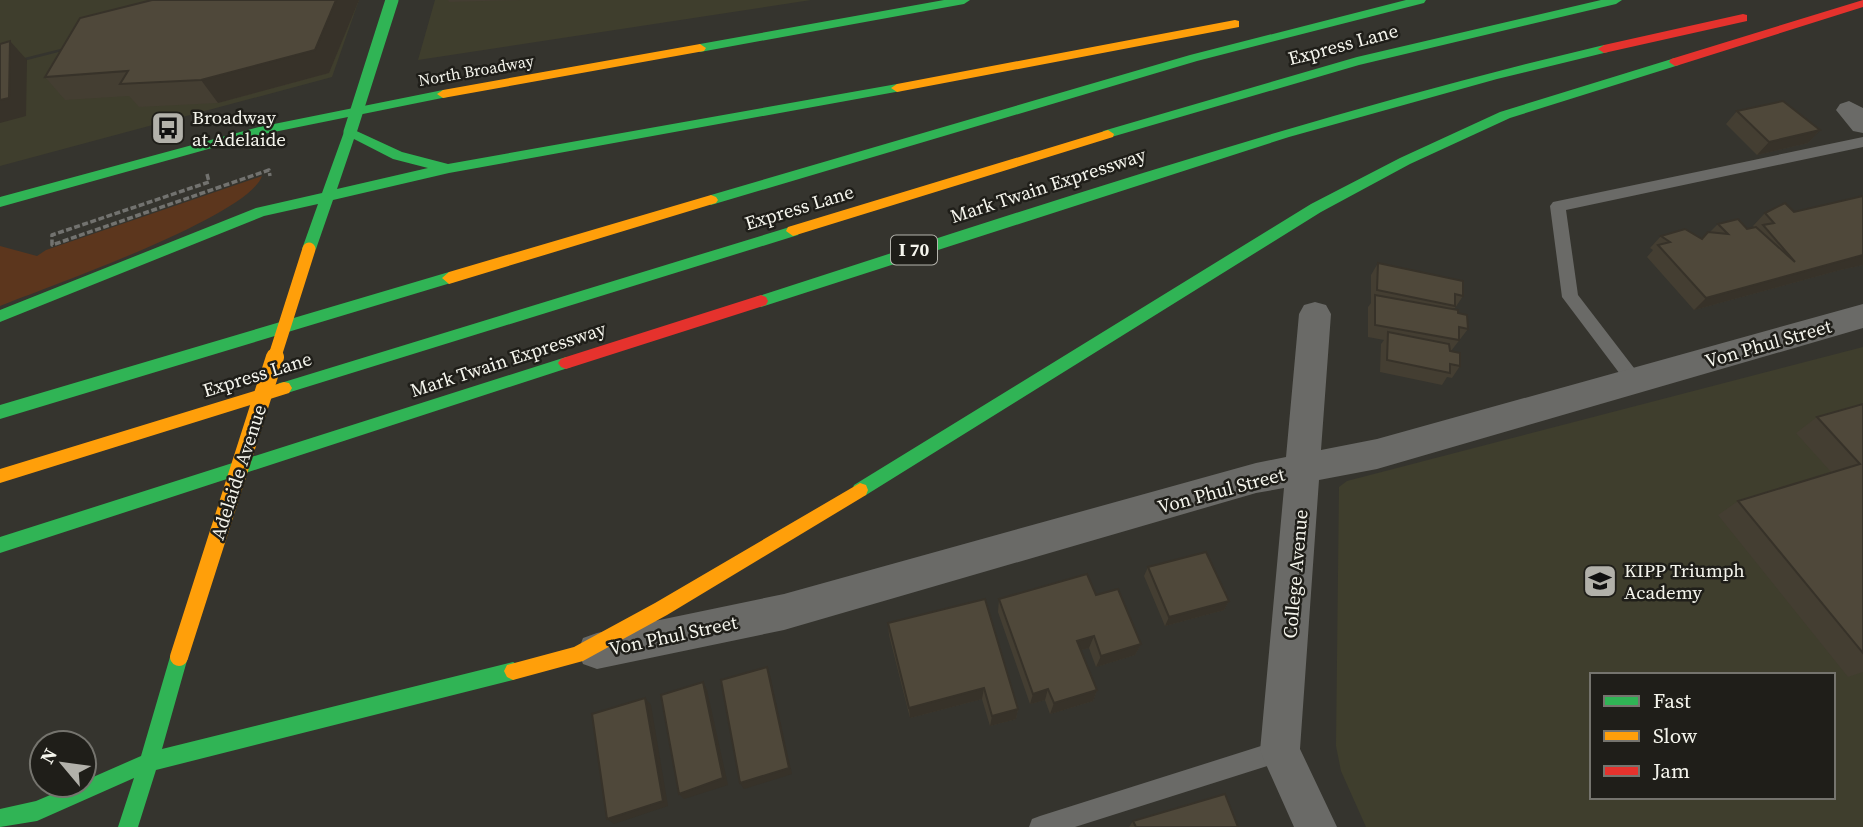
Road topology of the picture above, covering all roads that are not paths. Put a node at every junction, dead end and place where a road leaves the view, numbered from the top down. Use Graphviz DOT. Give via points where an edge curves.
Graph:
graph roads {
  1 [pos="392,0"];
  2 [pos="402,0"];
  3 [pos="964,0"];
  4 [pos="1616,0"];
  5 [pos="1841,0"];
  6 [pos="1417,1"];
  7 [pos="1863,3"];
  8 [pos="1789,9"];
  9 [pos="1762,15"];
  10 [pos="1290,17"];
  11 [pos="1249,22"];
  12 [pos="364,108"];
  13 [pos="350,132"];
  14 [pos="1863,142"];
  15 [pos="449,169"];
  16 [pos="327,197"];
  17 [pos="0,202"];
  18 [pos="1315,314"];
  19 [pos="0,316"];
  20 [pos="1863,316"];
  21 [pos="1635,381"];
  22 [pos="0,412"];
  23 [pos="1304,468"];
  24 [pos="0,476"];
  25 [pos="0,545"];
  26 [pos="577,655"];
  27 [pos="1280,751"];
  28 [pos="149,762"];
  29 [pos="0,819"];
  30 [pos="128,827"];
  31 [pos="1040,827"];
  32 [pos="1316,827"];
  1 -- 13 [label="main road, Adelaide Avenue, bridge"];
  2 -- 12 [label="street"];
  3 -- 12 [label="main road, North Broadway"];
  4 -- 24 [label="main road, Express Lane" via="1370,58 1222,99"];
  5 -- 8 [label="main road"];
  6 -- 10 [label="main road"];
  6 -- 22 [label="main road" via="1194,58"];
  7 -- 26 [label="main road" via="1505,115 1405,161 1316,208 859,491"];
  9 -- 25 [label="main road, Mark Twain Expressway / I 70" via="1576,54 1310,125"];
  11 -- 15 [label="main road"];
  12 -- 17 [label="main road, North Broadway" via="259,131"];
  13 -- 15 [label="main road" via="398,156"];
  13 -- 16 [label="main road, Adelaide Avenue"];
  14 -- 21 [label="lane" via="1558,206 1570,298"];
  15 -- 16 [label="main road"];
  16 -- 19 [label="main road" via="261,212"];
  16 -- 28 [label="main road, Adelaide Avenue, bridge" via="178,657"];
  18 -- 23 [label="street, College Avenue"];
  20 -- 21 [label="street, Von Phul Street"];
  21 -- 23 [label="street, Von Phul Street" via="1377,454"];
  23 -- 26 [label="street, Von Phul Street" via="784,612"];
  23 -- 27 [label="street, College Avenue"];
  26 -- 28 [label="main road"];
  27 -- 31 [label="lane"];
  27 -- 32 [label="street"];
  28 -- 29 [label="main road" via="37,811"];
  28 -- 30 [label="main road, Adelaide Avenue"];
}
